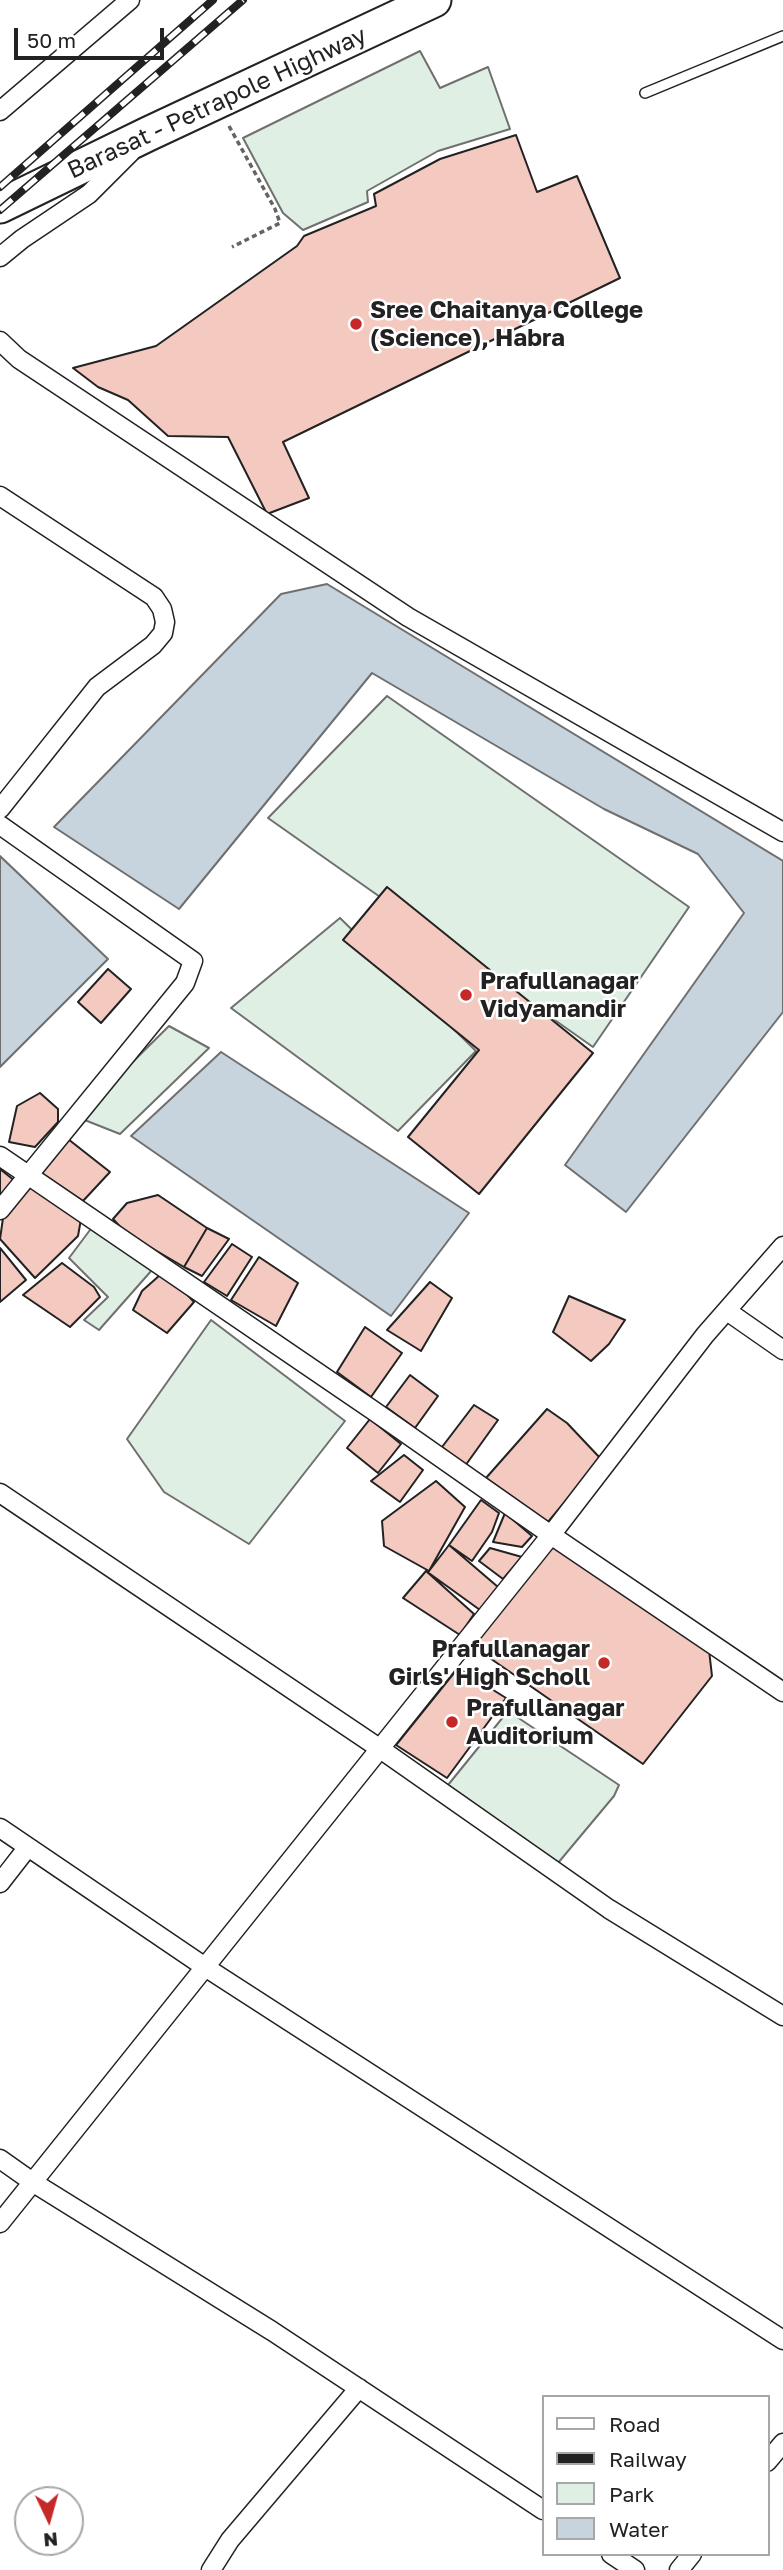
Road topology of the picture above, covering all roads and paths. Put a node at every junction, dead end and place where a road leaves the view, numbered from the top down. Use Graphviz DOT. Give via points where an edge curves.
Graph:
graph roads {
  1 [pos="130,0"];
  2 [pos="434,0"];
  3 [pos="783,36"];
  4 [pos="645,93"];
  5 [pos="217,102"];
  6 [pos="0,111"];
  7 [pos="148,134"];
  8 [pos="0,206"];
  9 [pos="232,247"];
  10 [pos="0,257"];
  11 [pos="0,341"];
  12 [pos="0,496"];
  13 [pos="0,808"];
  14 [pos="0,825"];
  15 [pos="783,832"];
  16 [pos="0,1156"];
  17 [pos="28,1176"];
  18 [pos="0,1210"];
  19 [pos="783,1246"];
  20 [pos="727,1311"];
  21 [pos="783,1350"];
  22 [pos="0,1493"];
  23 [pos="551,1535"];
  24 [pos="783,1692"];
  25 [pos="379,1748"];
  26 [pos="0,1828"];
  27 [pos="29,1847"];
  28 [pos="0,1883"];
  29 [pos="205,1967"];
  30 [pos="783,2016"];
  31 [pos="0,2159"];
  32 [pos="34,2183"];
  33 [pos="0,2223"];
  34 [pos="783,2340"];
  35 [pos="359,2388"];
  36 [pos="783,2443"];
  37 [pos="769,2460"];
  38 [pos="542,2509"];
  39 [pos="614,2556"];
  40 [pos="690,2556"];
  41 [pos="211,2570"];
  42 [pos="635,2570"];
  43 [pos="679,2570"];
  1 -- 6 [label="street"];
  2 -- 5 [label="highway, Barasat - Petrapole Highway"];
  3 -- 4 [label="lane"];
  5 -- 7 [label="highway, Barasat - Petrapole Highway"];
  5 -- 9 [label="path" via="280,223"];
  7 -- 8 [label="highway, Barasat - Petrapole Highway"];
  7 -- 10 [label="street" via="89,194"];
  11 -- 15 [label="street" via="19,359 408,617"];
  12 -- 13 [label="street" via="154,597 165,622 163,634 153,645 97,687"];
  14 -- 17 [label="street" via="193,961 185,983"];
  16 -- 17 [label="street"];
  17 -- 18 [label="street"];
  17 -- 23 [label="street"];
  19 -- 20 [label="street"];
  20 -- 21 [label="street"];
  20 -- 23 [label="street"];
  22 -- 25 [label="street"];
  23 -- 24 [label="street"];
  23 -- 25 [label="street"];
  25 -- 29 [label="street"];
  25 -- 30 [label="street" via="609,1909"];
  26 -- 27 [label="street"];
  27 -- 28 [label="street"];
  27 -- 29 [label="street"];
  29 -- 32 [label="street"];
  29 -- 34 [label="street"];
  31 -- 32 [label="street"];
  32 -- 33 [label="street"];
  32 -- 35 [label="street"];
  35 -- 38 [label="street"];
  35 -- 41 [label="street" via="230,2540"];
  36 -- 37 [label="street"];
  39 -- 42 [label="street"];
  40 -- 43 [label="street"];
}
